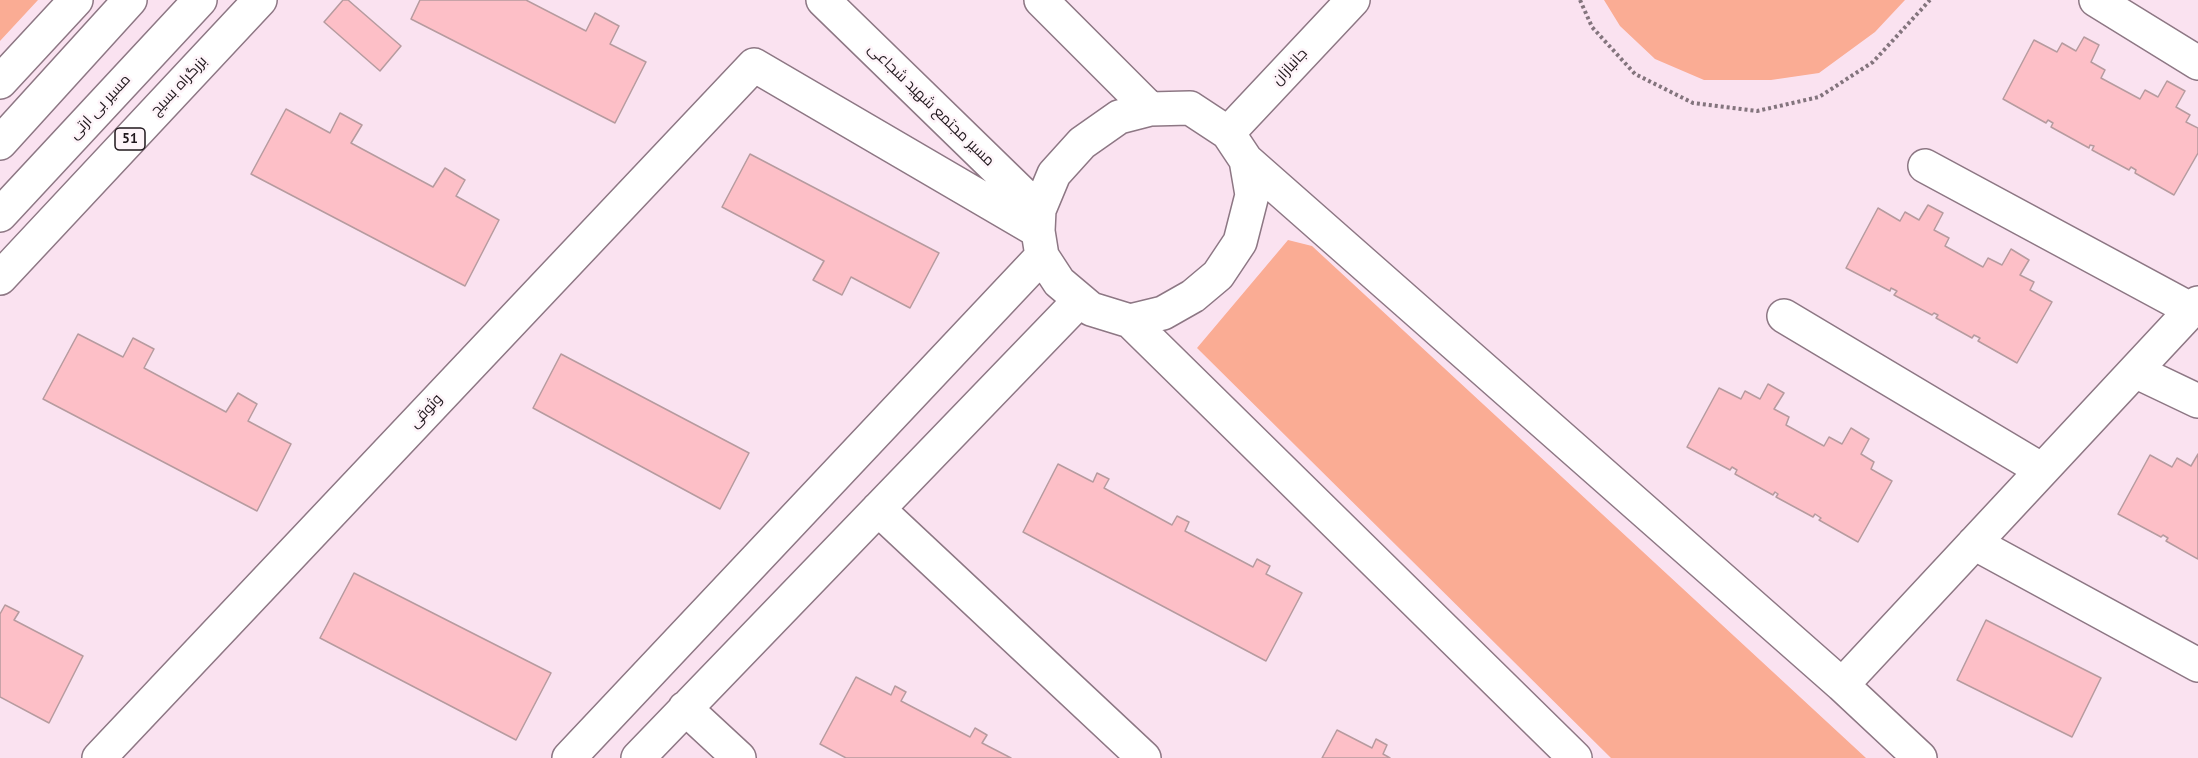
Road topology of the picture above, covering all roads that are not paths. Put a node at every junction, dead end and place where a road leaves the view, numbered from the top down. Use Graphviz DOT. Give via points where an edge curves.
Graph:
graph roads {
  1 [pos="76,0"];
  2 [pos="130,0"];
  3 [pos="200,0"];
  4 [pos="260,0"];
  5 [pos="823,0"];
  6 [pos="1041,0"];
  7 [pos="1353,0"];
  8 [pos="2096,0"];
  9 [pos="2198,63"];
  10 [pos="0,82"];
  11 [pos="1150,109"];
  12 [pos="1228,133"];
  13 [pos="0,143"];
  14 [pos="1246,160"];
  15 [pos="1925,166"];
  16 [pos="0,214"];
  17 [pos="1040,232"];
  18 [pos="0,278"];
  19 [pos="1080,300"];
  20 [pos="2195,306"];
  21 [pos="1784,316"];
  22 [pos="1130,321"];
  23 [pos="2135,370"];
  24 [pos="2198,401"];
  25 [pos="2042,470"];
  26 [pos="878,508"];
  27 [pos="1974,543"];
  28 [pos="2198,665"];
  29 [pos="1842,686"];
  30 [pos="685,708"];
  31 [pos="99,758"];
  32 [pos="569,758"];
  33 [pos="638,758"];
  34 [pos="738,758"];
  35 [pos="1144,758"];
  36 [pos="1575,758"];
  37 [pos="1920,758"];
  1 -- 10 [label="main road"];
  2 -- 13 [label="main road"];
  3 -- 16 [label="main road, مسیر بی ارتی"];
  4 -- 18 [label="main road, بزرگراه بسیج / 51"];
  5 -- 17 [label="main road, مسیر مجتمع شهید شجاعی"];
  6 -- 11 [label="main road"];
  7 -- 12 [label="main road, جانبازان"];
  8 -- 9 [label="main road"];
  11 -- 12 [label="main road" via="1190,108"];
  11 -- 17 [label="main road" via="1119,117 1082,143 1054,174"];
  12 -- 14 [label="main road"];
  14 -- 22 [label="main road" via="1252,195 1240,242 1218,275 1193,296 1163,313"];
  14 -- 29 [label="main road"];
  15 -- 20 [label="main road"];
  17 -- 19 [label="main road" via="1059,282"];
  17 -- 31 [label="main road, وثوقی" via="754,65"];
  17 -- 32 [label="main road"];
  19 -- 22 [label="main road" via="1091,309"];
  19 -- 26 [label="main road"];
  20 -- 23 [label="main road"];
  21 -- 25 [label="main road"];
  22 -- 36 [label="main road"];
  23 -- 24 [label="main road"];
  23 -- 25 [label="main road"];
  25 -- 27 [label="main road"];
  26 -- 30 [label="main road"];
  26 -- 35 [label="main road"];
  27 -- 28 [label="main road"];
  27 -- 29 [label="main road"];
  29 -- 37 [label="main road"];
  30 -- 33 [label="main road"];
  30 -- 34 [label="main road"];
}
